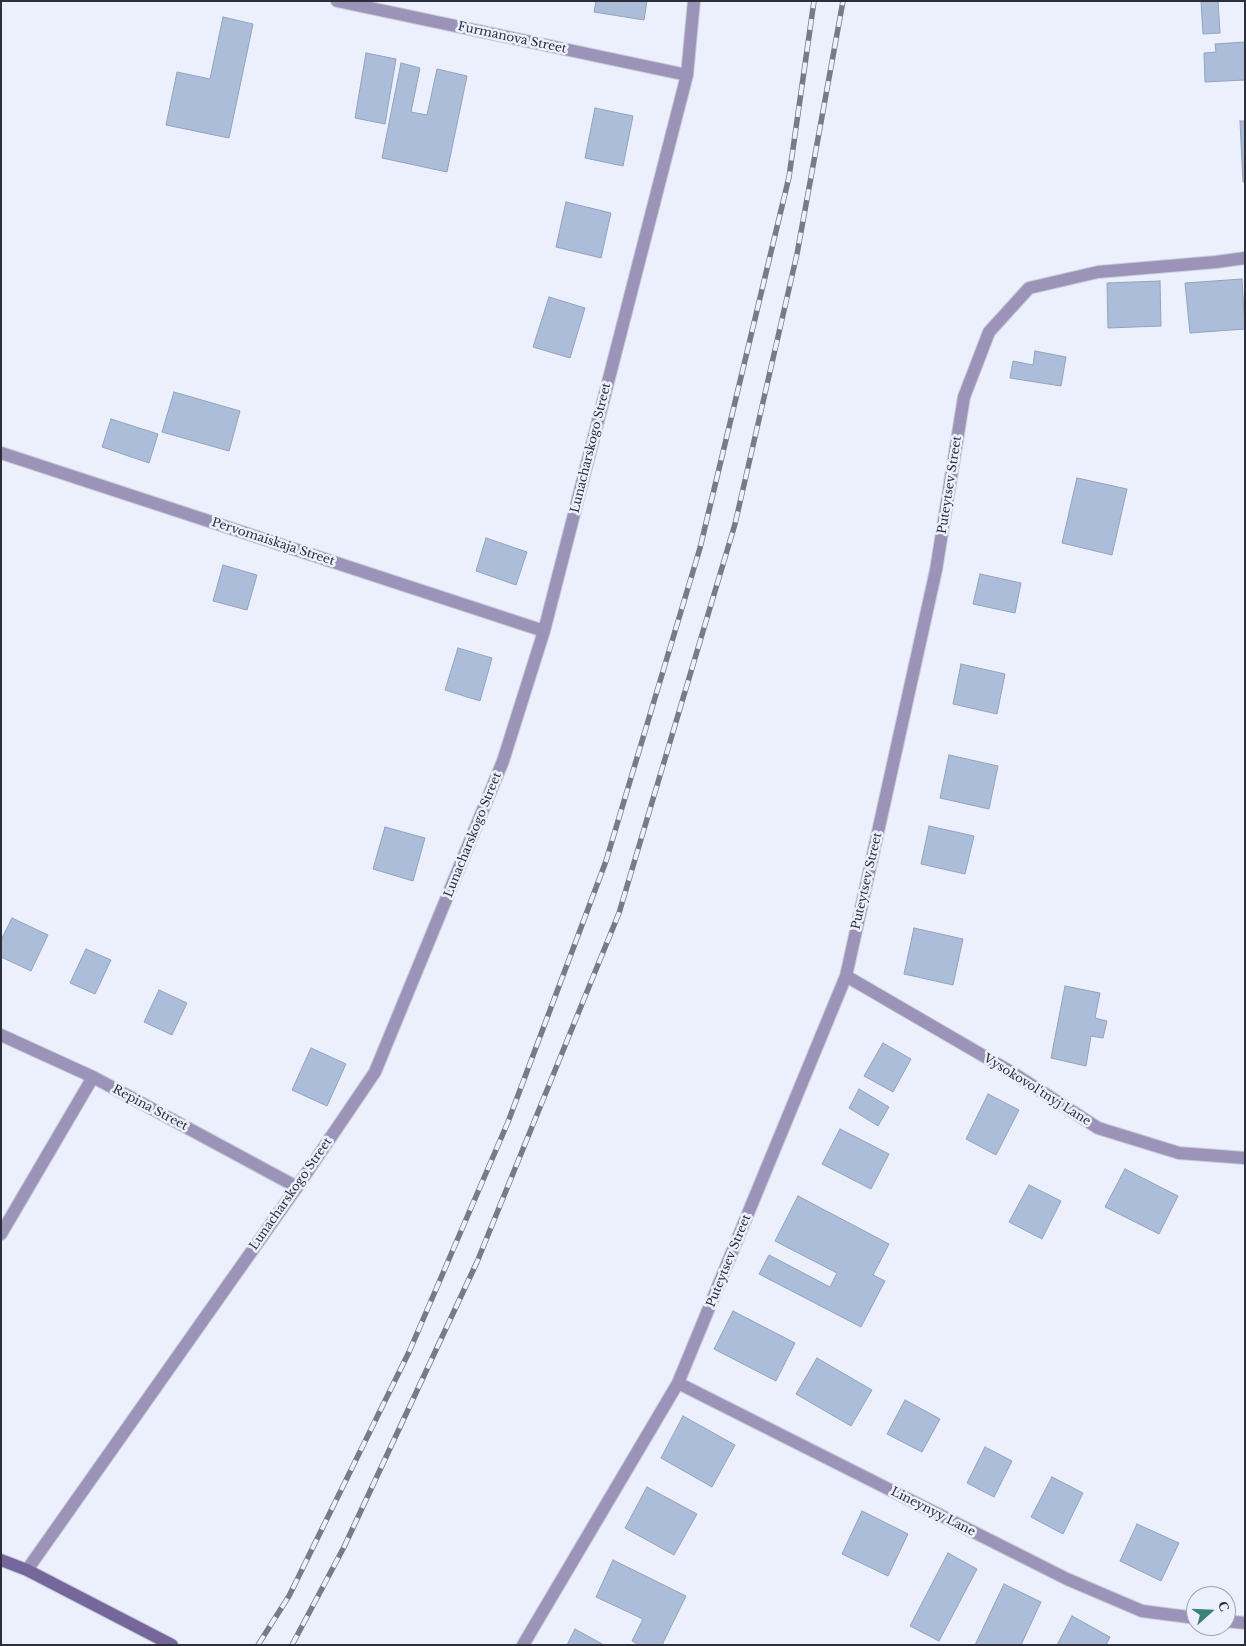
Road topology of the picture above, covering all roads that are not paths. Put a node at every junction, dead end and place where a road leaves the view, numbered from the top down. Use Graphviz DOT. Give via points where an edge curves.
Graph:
graph roads {
  1 [pos="337,1"];
  2 [pos="694,1"];
  3 [pos="687,75"];
  4 [pos="1245,258"];
  5 [pos="1,453"];
  6 [pos="544,631"];
  7 [pos="846,976"];
  8 [pos="1,1035"];
  9 [pos="93,1077"];
  10 [pos="1245,1158"];
  11 [pos="297,1187"];
  12 [pos="1,1234"];
  13 [pos="678,1383"];
  14 [pos="1,1560"];
  15 [pos="27,1570"];
  16 [pos="1186,1617"];
  17 [pos="172,1645"];
  18 [pos="523,1645"];
  1 -- 3 [label="street, Furmanova Street"];
  2 -- 3 [label="street, Lunacharskogo Street"];
  3 -- 6 [label="street, Lunacharskogo Street"];
  4 -- 7 [label="street, Puteytsev Street" via="1098,272 1029,288 989,332 964,398 936,570"];
  5 -- 6 [label="street, Pervomaiskaja Street"];
  6 -- 11 [label="street, Lunacharskogo Street" via="503,761 375,1072"];
  7 -- 10 [label="street, Vysokovol'tnyj Lane" via="1013,1073 1098,1128 1179,1153"];
  7 -- 13 [label="street, Puteytsev Street"];
  8 -- 9 [label="street, Repina Street"];
  9 -- 11 [label="street, Repina Street"];
  9 -- 12 [label="street"];
  11 -- 15 [label="street, Lunacharskogo Street"];
  13 -- 16 [label="street, Lineynyy Lane" via="1067,1579 1142,1611"];
  13 -- 18 [label="street, Puteytsev Street"];
  14 -- 15 [label="main road"];
  15 -- 17 [label="main road"];
}
